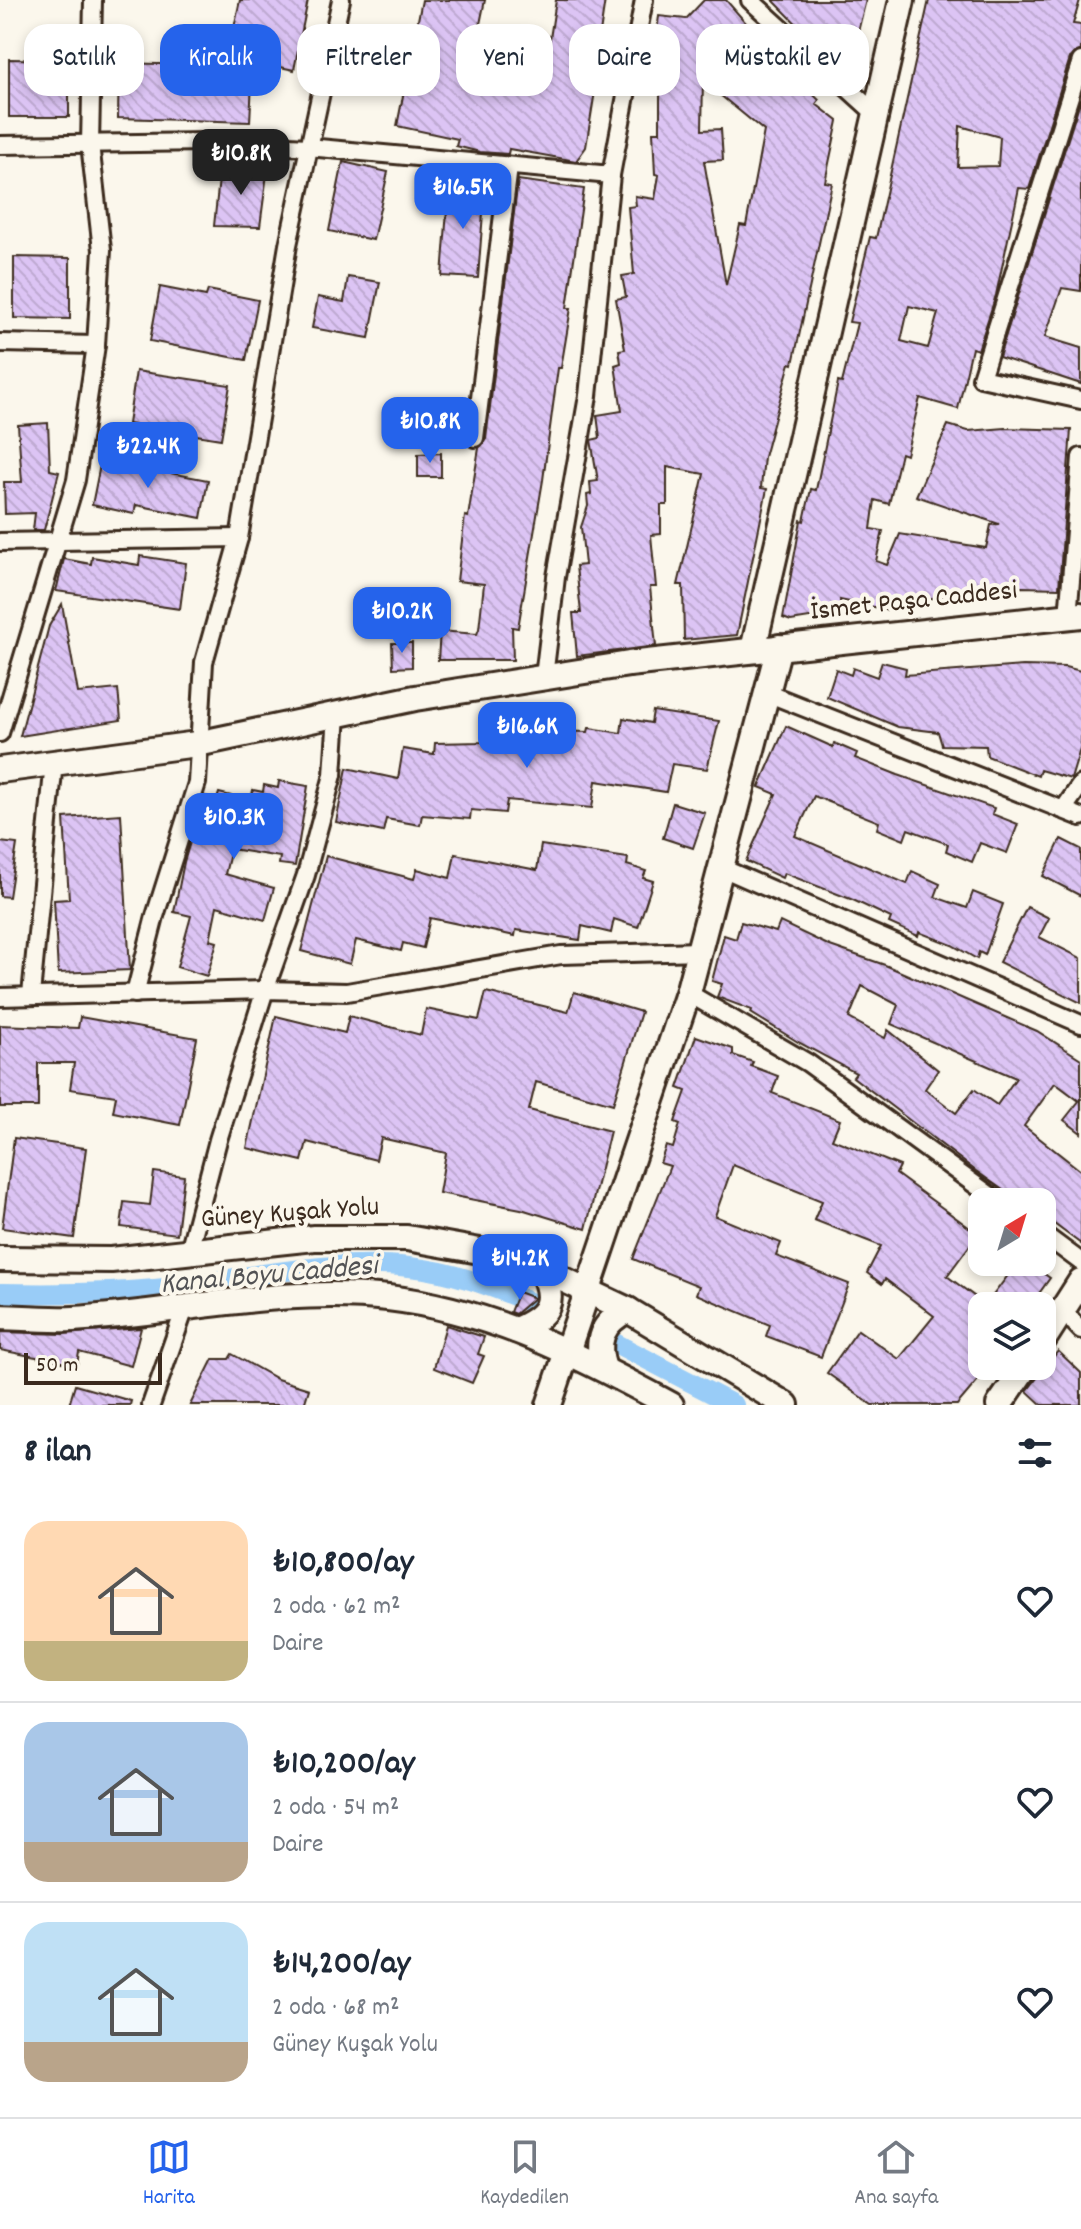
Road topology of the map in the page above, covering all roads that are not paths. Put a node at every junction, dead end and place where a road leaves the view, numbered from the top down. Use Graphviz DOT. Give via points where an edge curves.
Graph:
graph roads {
  1 [pos="93,0"];
  2 [pos="341,0"];
  3 [pos="644,0"];
  4 [pos="750,0"];
  5 [pos="902,0"];
  6 [pos="1081,61"];
  7 [pos="876,114"];
  8 [pos="90,144"];
  9 [pos="0,145"];
  10 [pos="308,147"];
  11 [pos="509,167"];
  12 [pos="611,175"];
  13 [pos="0,343"];
  14 [pos="96,345"];
  15 [pos="1081,400"];
  16 [pos="475,438"];
  17 [pos="1081,457"];
  18 [pos="239,538"];
  19 [pos="0,542"];
  20 [pos="57,542"];
  21 [pos="1075,616"];
  22 [pos="779,647"];
  23 [pos="753,650"];
  24 [pos="544,677"];
  25 [pos="767,693"];
  26 [pos="337,714"];
  27 [pos="0,733"];
  28 [pos="197,744"];
  29 [pos="54,762"];
  30 [pos="0,770"];
  31 [pos="1081,784"];
  32 [pos="1063,810"];
  33 [pos="1081,817"];
  34 [pos="722,868"];
  35 [pos="700,951"];
  36 [pos="265,990"];
  37 [pos="688,993"];
  38 [pos="135,994"];
  39 [pos="31,995"];
  40 [pos="0,997"];
  41 [pos="1081,1024"];
  42 [pos="980,1188"];
  43 [pos="1056,1243"];
  44 [pos="189,1251"];
  45 [pos="0,1259"];
  46 [pos="1081,1262"];
  47 [pos="541,1269"];
  48 [pos="1081,1281"];
  49 [pos="589,1292"];
  50 [pos="185,1308"];
  51 [pos="628,1310"];
  52 [pos="1063,1311"];
  53 [pos="0,1317"];
  54 [pos="1056,1321"];
  55 [pos="516,1330"];
  56 [pos="1081,1330"];
  57 [pos="567,1351"];
  58 [pos="604,1369"];
  59 [pos="1016,1380"];
  60 [pos="151,1405"];
  61 [pos="549,1405"];
  62 [pos="671,1405"];
  63 [pos="786,1405"];
  64 [pos="999,1405"];
  1 -- 8 [label="street"];
  2 -- 10 [label="street"];
  3 -- 12 [label="street"];
  4 -- 7 [label="street"];
  5 -- 7 [label="main road"];
  6 -- 15 [label="street" via="981,378"];
  7 -- 23 [label="main road"];
  8 -- 9 [label="street"];
  8 -- 10 [label="street"];
  8 -- 14 [label="street" via="102,250"];
  10 -- 11 [label="street"];
  10 -- 18 [label="street"];
  11 -- 12 [label="street"];
  11 -- 16 [label="street"];
  12 -- 24 [label="street" via="588,396"];
  13 -- 14 [label="street"];
  14 -- 20 [label="street" via="76,480"];
  17 -- 21 [label="street"];
  18 -- 20 [label="street"];
  18 -- 28 [label="street" via="204,662"];
  19 -- 20 [label="street"];
  20 -- 27 [label="street"];
  21 -- 22 [label="main road, İsmet Paşa Caddesi"];
  22 -- 23 [label="main road, İsmet Paşa Caddesi"];
  22 -- 25 [label="main road"];
  23 -- 24 [label="main road, İsmet Paşa Caddesi"];
  24 -- 26 [label="main road, İsmet Paşa Caddesi"];
  25 -- 32 [label="street"];
  25 -- 34 [label="main road"];
  26 -- 28 [label="main road, İsmet Paşa Caddesi"];
  26 -- 36 [label="street" via="333,775 306,875"];
  28 -- 29 [label="main road, İsmet Paşa Caddesi"];
  28 -- 38 [label="street" via="197,783"];
  29 -- 30 [label="main road, İsmet Paşa Caddesi"];
  29 -- 39 [label="street"];
  31 -- 32 [label="street"];
  32 -- 33 [label="street"];
  34 -- 35 [label="main road"];
  34 -- 41 [label="street"];
  35 -- 36 [label="street" via="561,955 347,992"];
  35 -- 37 [label="main road"];
  36 -- 38 [label="street"];
  36 -- 44 [label="street"];
  37 -- 42 [label="street" via="808,1063"];
  37 -- 49 [label="main road"];
  38 -- 39 [label="street"];
  39 -- 40 [label="street"];
  43 -- 46 [label="street"];
  44 -- 45 [label="main road, Güney Kuşak Yolu" via="111,1260"];
  44 -- 47 [label="main road, Güney Kuşak Yolu" via="314,1238 407,1238 491,1253"];
  47 -- 49 [label="main road, Güney Kuşak Yolu"];
  47 -- 55 [label="main road" via="550,1289 547,1307 536,1321"];
  48 -- 52 [label="main road"];
  49 -- 51 [label="main road, Güney Kuşak Yolu"];
  49 -- 57 [label="main road"];
  50 -- 53 [label="main road" via="70,1319"];
  50 -- 55 [label="main road" via="305,1295 388,1298 465,1312"];
  50 -- 60 [label="street"];
  51 -- 58 [label="main road" via="601,1332 598,1350"];
  51 -- 63 [label="main road, Güney Kuşak Yolu"];
  52 -- 54 [label="main road"];
  52 -- 56 [label="street"];
  55 -- 57 [label="main road"];
  57 -- 58 [label="main road"];
  57 -- 61 [label="main road"];
  58 -- 62 [label="main road"];
  59 -- 64 [label="main road"];
}
